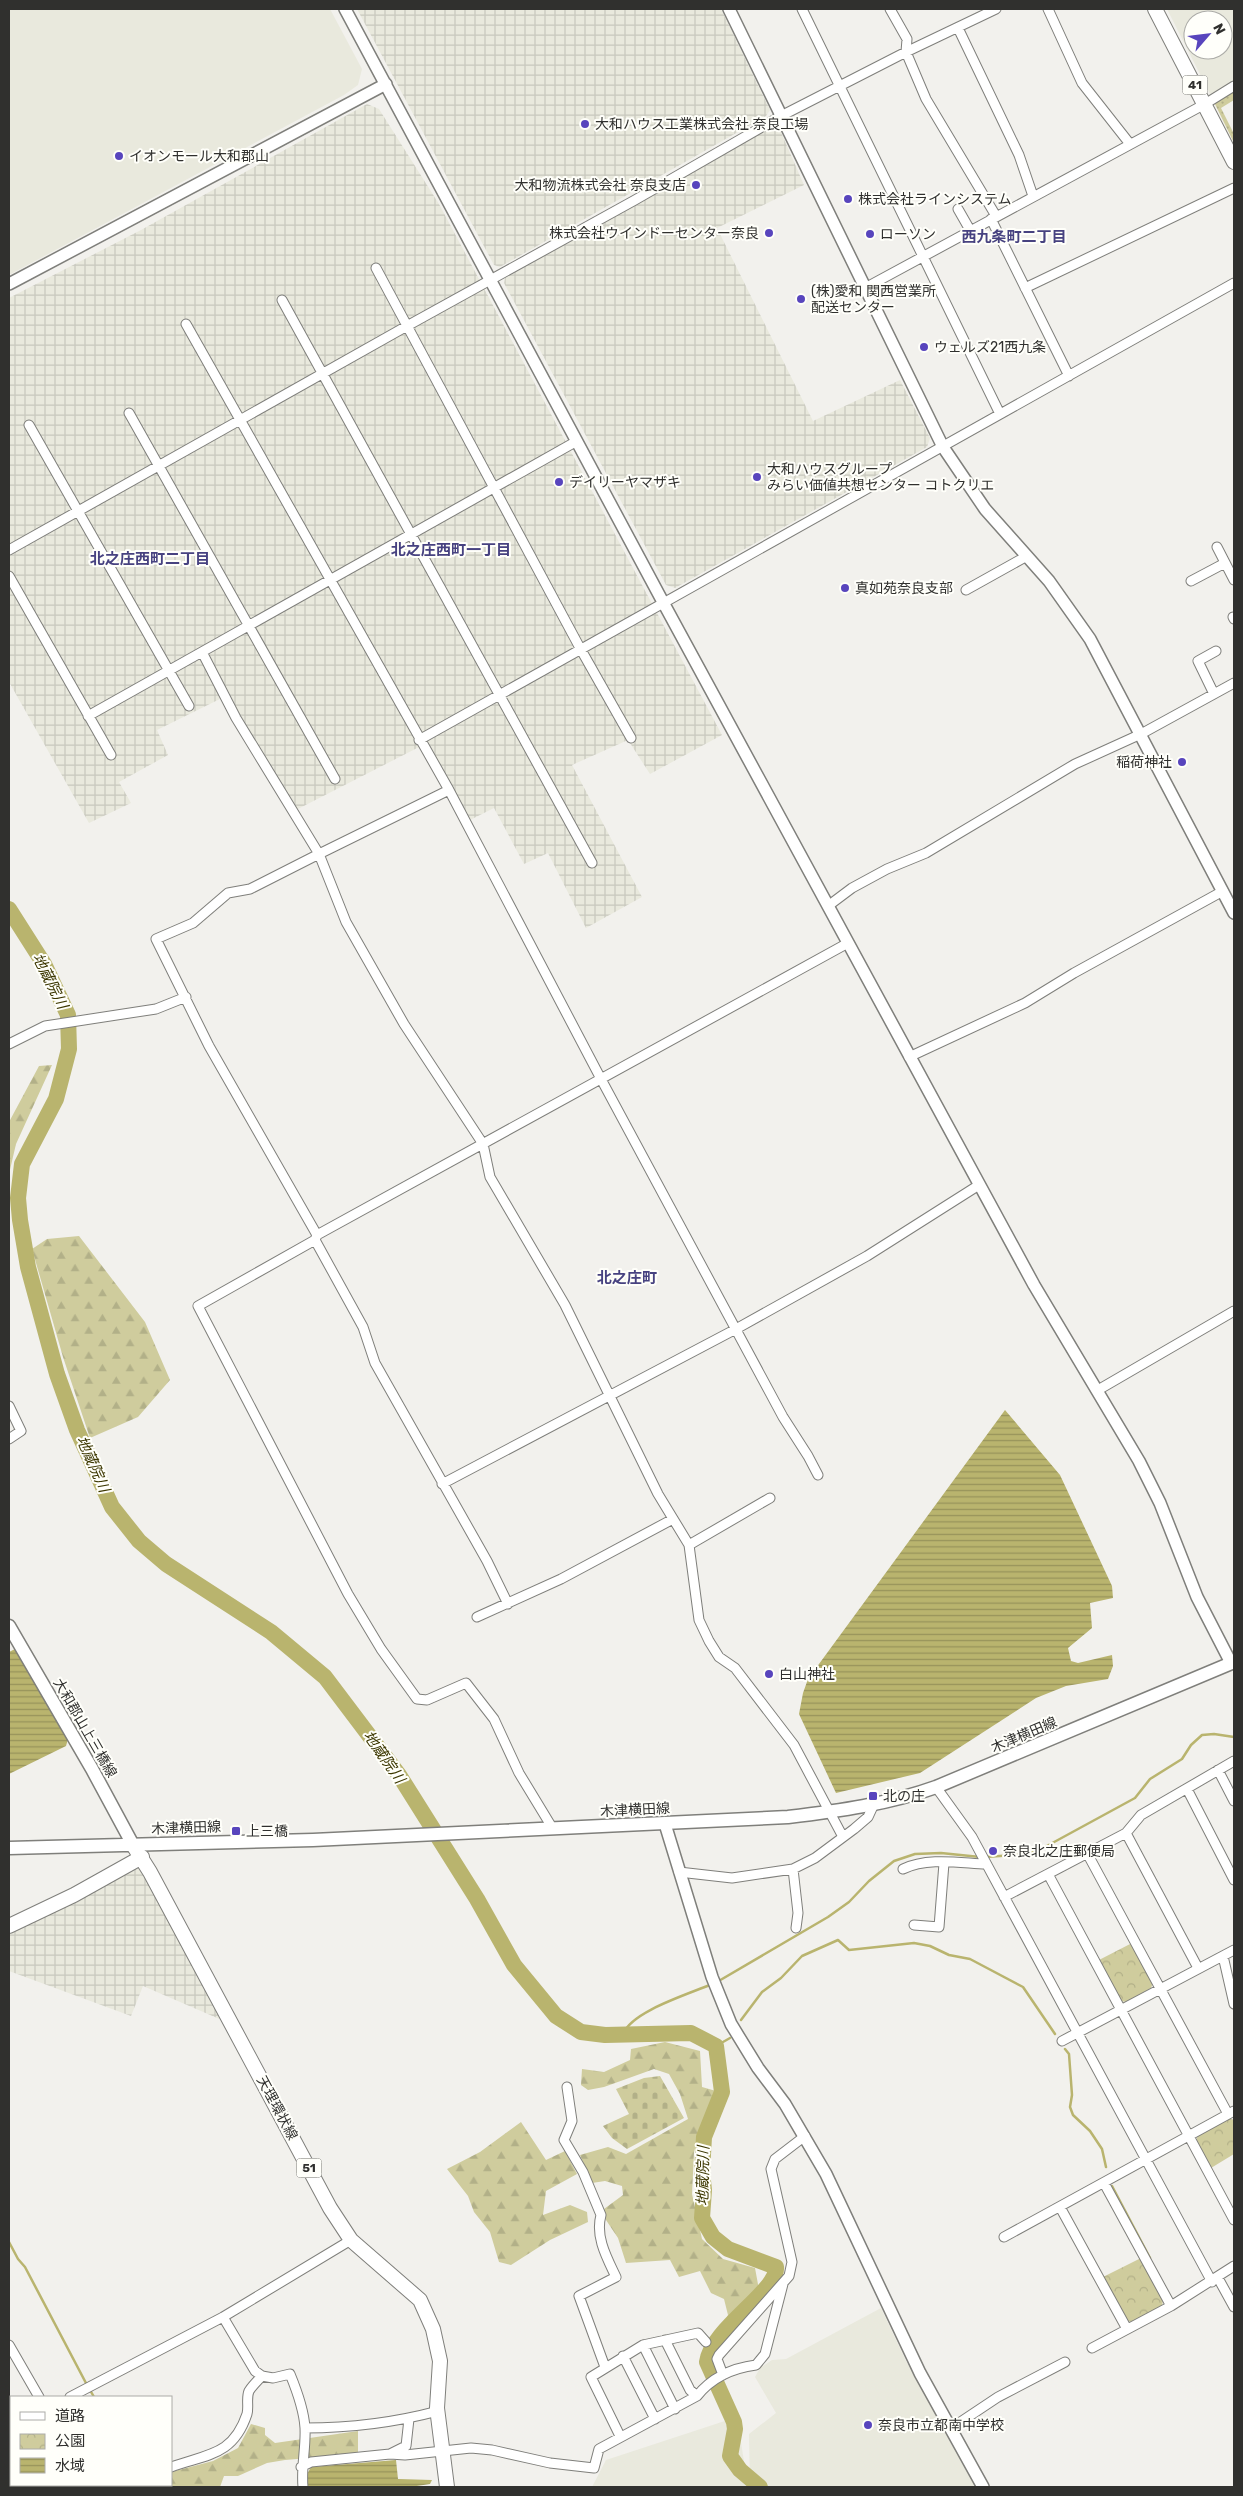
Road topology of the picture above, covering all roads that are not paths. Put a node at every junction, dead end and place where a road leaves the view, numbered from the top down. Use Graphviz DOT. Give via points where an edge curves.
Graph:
graph roads {
  1 [pos="345,9"];
  2 [pos="728,9"];
  3 [pos="802,9"];
  4 [pos="890,9"];
  5 [pos="996,9"];
  6 [pos="1048,9"];
  7 [pos="1155,9"];
  8 [pos="958,28"];
  9 [pos="906,52"];
  10 [pos="386,84"];
  11 [pos="840,85"];
  12 [pos="1234,86"];
  13 [pos="1205,104"];
  14 [pos="782,116"];
  15 [pos="1130,144"];
  16 [pos="1234,162"];
  17 [pos="1234,188"];
  18 [pos="1033,196"];
  19 [pos="958,209"];
  20 [pos="994,217"];
  21 [pos="970,230"];
  22 [pos="922,256"];
  23 [pos="376,268"];
  24 [pos="490,280"];
  25 [pos="1234,283"];
  26 [pos="9,284"];
  27 [pos="865,288"];
  28 [pos="1026,288"];
  29 [pos="282,300"];
  30 [pos="186,324"];
  31 [pos="407,326"];
  32 [pos="323,374"];
  33 [pos="1069,376"];
  34 [pos="129,413"];
  35 [pos="1000,414"];
  36 [pos="240,421"];
  37 [pos="29,425"];
  38 [pos="577,440"];
  39 [pos="942,447"];
  40 [pos="160,466"];
  41 [pos="494,488"];
  42 [pos="79,511"];
  43 [pos="411,534"];
  44 [pos="1218,547"];
  45 [pos="9,550"];
  46 [pos="1027,556"];
  47 [pos="1225,563"];
  48 [pos="9,576"];
  49 [pos="330,580"];
  50 [pos="1234,580"];
  51 [pos="1192,581"];
  52 [pos="966,590"];
  53 [pos="664,604"];
  54 [pos="249,626"];
  55 [pos="580,648"];
  56 [pos="1216,651"];
  57 [pos="202,652"];
  58 [pos="169,670"];
  59 [pos="1234,683"];
  60 [pos="499,694"];
  61 [pos="1214,694"];
  62 [pos="189,706"];
  63 [pos="88,716"];
  64 [pos="1141,734"];
  65 [pos="631,738"];
  66 [pos="419,740"];
  67 [pos="111,755"];
  68 [pos="335,779"];
  69 [pos="449,790"];
  70 [pos="319,854"];
  71 [pos="592,863"];
  72 [pos="1223,891"];
  73 [pos="828,906"];
  74 [pos="1234,913"];
  75 [pos="848,943"];
  76 [pos="186,997"];
  77 [pos="9,1044"];
  78 [pos="909,1056"];
  79 [pos="601,1079"];
  80 [pos="483,1144"];
  81 [pos="980,1185"];
  82 [pos="316,1238"];
  83 [pos="1234,1311"];
  84 [pos="736,1329"];
  85 [pos="1098,1390"];
  86 [pos="610,1395"];
  87 [pos="9,1406"];
  88 [pos="9,1439"];
  89 [pos="818,1475"];
  90 [pos="442,1484"];
  91 [pos="770,1498"];
  92 [pos="673,1519"];
  93 [pos="689,1545"];
  94 [pos="508,1604"];
  95 [pos="477,1617"];
  96 [pos="9,1626"];
  97 [pos="1233,1662"];
  98 [pos="1234,1761"];
  99 [pos="1218,1770"];
  100 [pos="936,1787"];
  101 [pos="1187,1789"];
  102 [pos="1234,1801"];
  103 [pos="874,1804"];
  104 [pos="829,1812"];
  105 [pos="665,1824"];
  106 [pos="551,1829"];
  107 [pos="1126,1833"];
  108 [pos="843,1836"];
  109 [pos="133,1846"];
  110 [pos="9,1848"];
  111 [pos="1087,1853"];
  112 [pos="142,1857"];
  113 [pos="944,1863"];
  114 [pos="986,1863"];
  115 [pos="793,1869"];
  116 [pos="904,1869"];
  117 [pos="679,1872"];
  118 [pos="1048,1874"];
  119 [pos="1234,1880"];
  120 [pos="1004,1897"];
  121 [pos="914,1925"];
  122 [pos="9,1926"];
  123 [pos="796,1928"];
  124 [pos="1234,1950"];
  125 [pos="1223,1956"];
  126 [pos="1198,1968"];
  127 [pos="1161,1988"];
  128 [pos="1234,2004"];
  129 [pos="1121,2010"];
  130 [pos="1078,2033"];
  131 [pos="1062,2041"];
  132 [pos="567,2087"];
  133 [pos="1231,2112"];
  134 [pos="805,2136"];
  135 [pos="1188,2136"];
  136 [pos="1146,2159"];
  137 [pos="1104,2182"];
  138 [pos="1060,2207"];
  139 [pos="1234,2220"];
  140 [pos="1004,2237"];
  141 [pos="351,2240"];
  142 [pos="1234,2266"];
  143 [pos="1215,2280"];
  144 [pos="783,2284"];
  145 [pos="1171,2306"];
  146 [pos="1234,2307"];
  147 [pos="223,2317"];
  148 [pos="1127,2330"];
  149 [pos="665,2340"];
  150 [pos="706,2342"];
  151 [pos="9,2345"];
  152 [pos="643,2345"];
  153 [pos="1092,2348"];
  154 [pos="623,2356"];
  155 [pos="1065,2362"];
  156 [pos="605,2367"];
  157 [pos="262,2376"];
  158 [pos="721,2376"];
  159 [pos="38,2396"];
  160 [pos="72,2396"];
  161 [pos="697,2396"];
  162 [pos="675,2409"];
  163 [pos="438,2411"];
  164 [pos="409,2419"];
  165 [pos="655,2419"];
  166 [pos="956,2425"];
  167 [pos="305,2428"];
  168 [pos="620,2436"];
  169 [pos="442,2451"];
  170 [pos="390,2454"];
  171 [pos="172,2467"];
  172 [pos="301,2467"];
  173 [pos="303,2487"];
  174 [pos="447,2487"];
  175 [pos="983,2487"];
  1 -- 10 [label="street"];
  2 -- 14 [label="street"];
  3 -- 11 [label="street"];
  4 -- 9 [label="street" via="907,39"];
  5 -- 8 [label="street"];
  6 -- 15 [label="street" via="1082,83"];
  7 -- 13 [label="main road, 41"];
  8 -- 9 [label="street"];
  8 -- 18 [label="street" via="1019,155"];
  9 -- 11 [label="street"];
  9 -- 20 [label="street" via="926,99"];
  10 -- 24 [label="street"];
  10 -- 26 [label="street"];
  11 -- 14 [label="street"];
  11 -- 22 [label="street"];
  12 -- 13 [label="street"];
  13 -- 15 [label="street"];
  13 -- 16 [label="main road, 41"];
  14 -- 24 [label="street"];
  14 -- 27 [label="street"];
  15 -- 18 [label="street"];
  17 -- 28 [label="street"];
  18 -- 20 [label="street"];
  19 -- 21 [label="street"];
  20 -- 21 [label="street"];
  20 -- 28 [label="street"];
  21 -- 22 [label="street"];
  22 -- 27 [label="street"];
  22 -- 35 [label="street"];
  23 -- 31 [label="street"];
  24 -- 31 [label="street"];
  24 -- 38 [label="street"];
  25 -- 33 [label="street"];
  27 -- 39 [label="street"];
  28 -- 33 [label="street"];
  29 -- 32 [label="street"];
  30 -- 36 [label="street"];
  31 -- 32 [label="street"];
  31 -- 41 [label="street"];
  32 -- 36 [label="street"];
  32 -- 43 [label="street"];
  33 -- 35 [label="street"];
  34 -- 40 [label="street"];
  35 -- 39 [label="street"];
  36 -- 40 [label="street"];
  36 -- 49 [label="street"];
  37 -- 42 [label="street"];
  38 -- 41 [label="street"];
  38 -- 53 [label="street"];
  39 -- 46 [label="street" via="986,510"];
  39 -- 53 [label="street"];
  40 -- 42 [label="street"];
  40 -- 54 [label="street"];
  41 -- 43 [label="street"];
  41 -- 55 [label="street"];
  42 -- 45 [label="street"];
  42 -- 58 [label="street"];
  43 -- 49 [label="street"];
  43 -- 60 [label="street"];
  44 -- 47 [label="street"];
  46 -- 52 [label="street"];
  46 -- 64 [label="street" via="1090,639"];
  47 -- 50 [label="street"];
  47 -- 51 [label="street"];
  48 -- 63 [label="street"];
  49 -- 54 [label="street"];
  49 -- 66 [label="street"];
  53 -- 55 [label="street"];
  53 -- 73 [label="street"];
  54 -- 57 [label="street"];
  54 -- 68 [label="street"];
  55 -- 60 [label="street"];
  55 -- 65 [label="street"];
  56 -- 61 [label="street" via="1198,660"];
  57 -- 58 [label="street"];
  57 -- 70 [label="street" via="236,718"];
  58 -- 62 [label="street"];
  58 -- 63 [label="street"];
  59 -- 61 [label="street"];
  60 -- 66 [label="street"];
  60 -- 71 [label="street"];
  61 -- 64 [label="street"];
  63 -- 67 [label="street"];
  64 -- 72 [label="street"];
  64 -- 73 [label="street" via="1074,764 926,853 852,888"];
  66 -- 69 [label="street"];
  69 -- 70 [label="street"];
  69 -- 79 [label="street"];
  70 -- 76 [label="street" via="250,889 228,893 193,923 156,939"];
  70 -- 80 [label="street" via="351,931 404,1024"];
  72 -- 74 [label="street"];
  72 -- 78 [label="street" via="1024,1003"];
  73 -- 75 [label="street"];
  75 -- 78 [label="street"];
  75 -- 79 [label="street"];
  76 -- 77 [label="street" via="156,1008 60,1022"];
  76 -- 82 [label="street" via="209,1046"];
  78 -- 81 [label="street"];
  79 -- 80 [label="street"];
  79 -- 84 [label="street"];
  80 -- 82 [label="street"];
  80 -- 86 [label="street" via="490,1176 565,1305"];
  81 -- 84 [label="street" via="867,1256"];
  81 -- 85 [label="street" via="1034,1285"];
  82 -- 90 [label="street" via="363,1327 375,1363"];
  82 -- 106 [label="street" via="198,1306 348,1594 381,1649 417,1699 427,1700 466,1683 494,1719"];
  83 -- 85 [label="street"];
  84 -- 86 [label="street"];
  84 -- 89 [label="street"];
  85 -- 97 [label="street" via="1140,1461 1198,1597"];
  86 -- 90 [label="street"];
  86 -- 92 [label="street"];
  87 -- 88 [label="street" via="21,1431"];
  90 -- 94 [label="street"];
  91 -- 93 [label="street"];
  92 -- 93 [label="street"];
  92 -- 94 [label="street"];
  93 -- 104 [label="street" via="699,1620 708,1642 719,1657 735,1668 794,1746"];
  94 -- 95 [label="street"];
  96 -- 109 [label="main road, 大和郡山上三橋線" via="97,1777"];
  97 -- 100 [label="main road, 木津横田線"];
  98 -- 99 [label="street"];
  99 -- 101 [label="street"];
  99 -- 102 [label="street"];
  100 -- 103 [label="main road, 木津横田線"];
  100 -- 114 [label="street"];
  101 -- 107 [label="street" via="1141,1815"];
  101 -- 119 [label="street"];
  103 -- 104 [label="main road, 木津横田線"];
  103 -- 108 [label="street" via="868,1817"];
  104 -- 105 [label="main road, 木津横田線" via="788,1818"];
  104 -- 108 [label="street"];
  105 -- 106 [label="main road, 木津横田線"];
  105 -- 117 [label="street"];
  106 -- 109 [label="main road, 木津横田線"];
  107 -- 111 [label="street"];
  107 -- 126 [label="street"];
  108 -- 115 [label="street" via="815,1858"];
  109 -- 110 [label="main road, 木津横田線"];
  109 -- 112 [label="main road, 天理環状線 / 51"];
  111 -- 118 [label="street"];
  111 -- 127 [label="street"];
  112 -- 122 [label="main road"];
  112 -- 141 [label="main road, 天理環状線 / 51" via="330,2208"];
  113 -- 114 [label="street"];
  113 -- 116 [label="street" via="916,1864"];
  113 -- 121 [label="street" via="938,1927"];
  114 -- 120 [label="street"];
  115 -- 117 [label="street" via="732,1878"];
  115 -- 123 [label="street" via="798,1913"];
  117 -- 134 [label="street" via="714,1982 735,2030"];
  118 -- 120 [label="street"];
  118 -- 129 [label="street"];
  120 -- 130 [label="street"];
  124 -- 125 [label="street"];
  125 -- 126 [label="street"];
  125 -- 128 [label="street"];
  126 -- 127 [label="street"];
  127 -- 129 [label="street"];
  127 -- 133 [label="street"];
  129 -- 130 [label="street"];
  129 -- 135 [label="street"];
  130 -- 131 [label="street"];
  130 -- 136 [label="street"];
  132 -- 156 [label="street" via="572,2121 564,2140 583,2172 601,2215 601,2242 616,2277 579,2296"];
  133 -- 135 [label="street"];
  134 -- 144 [label="street" via="775,2159 771,2169 792,2262 789,2276"];
  134 -- 175 [label="street" via="920,2373"];
  135 -- 136 [label="street"];
  135 -- 139 [label="street"];
  136 -- 137 [label="street"];
  136 -- 143 [label="street"];
  137 -- 138 [label="street"];
  137 -- 145 [label="street"];
  138 -- 140 [label="street"];
  138 -- 148 [label="street"];
  141 -- 147 [label="street"];
  141 -- 163 [label="main road, 天理環状線 / 51" via="420,2300 433,2329 440,2361"];
  142 -- 143 [label="street"];
  143 -- 145 [label="street"];
  143 -- 146 [label="street"];
  144 -- 158 [label="street" via="717,2353"];
  144 -- 158 [label="street" via="765,2354 756,2365 739,2367"];
  145 -- 148 [label="street"];
  147 -- 157 [label="street" via="255,2371"];
  147 -- 160 [label="street"];
  148 -- 153 [label="street"];
  149 -- 150 [label="street" via="698,2333"];
  149 -- 152 [label="street"];
  149 -- 161 [label="street" via="690,2390"];
  151 -- 159 [label="street"];
  152 -- 154 [label="street"];
  152 -- 162 [label="street"];
  154 -- 156 [label="street"];
  154 -- 165 [label="street"];
  155 -- 166 [label="street" via="998,2397"];
  156 -- 168 [label="street" via="591,2377"];
  157 -- 167 [label="street" via="273,2378 290,2374"];
  157 -- 171 [label="street" via="248,2392 248,2411 233,2442 207,2458 195,2458"];
  158 -- 161 [label="street" via="707,2384"];
  161 -- 162 [label="street"];
  162 -- 165 [label="street"];
  163 -- 164 [label="street"];
  163 -- 169 [label="main road, 天理環状線 / 51"];
  164 -- 167 [label="street" via="349,2428"];
  164 -- 170 [label="street" via="406,2446"];
  165 -- 168 [label="street"];
  167 -- 172 [label="street"];
  168 -- 169 [label="street" via="598,2449 594,2468 550,2463 492,2450"];
  169 -- 170 [label="street"];
  169 -- 174 [label="main road, 天理環状線 / 51"];
  170 -- 172 [label="street" via="311,2462"];
  172 -- 173 [label="street"];
}
